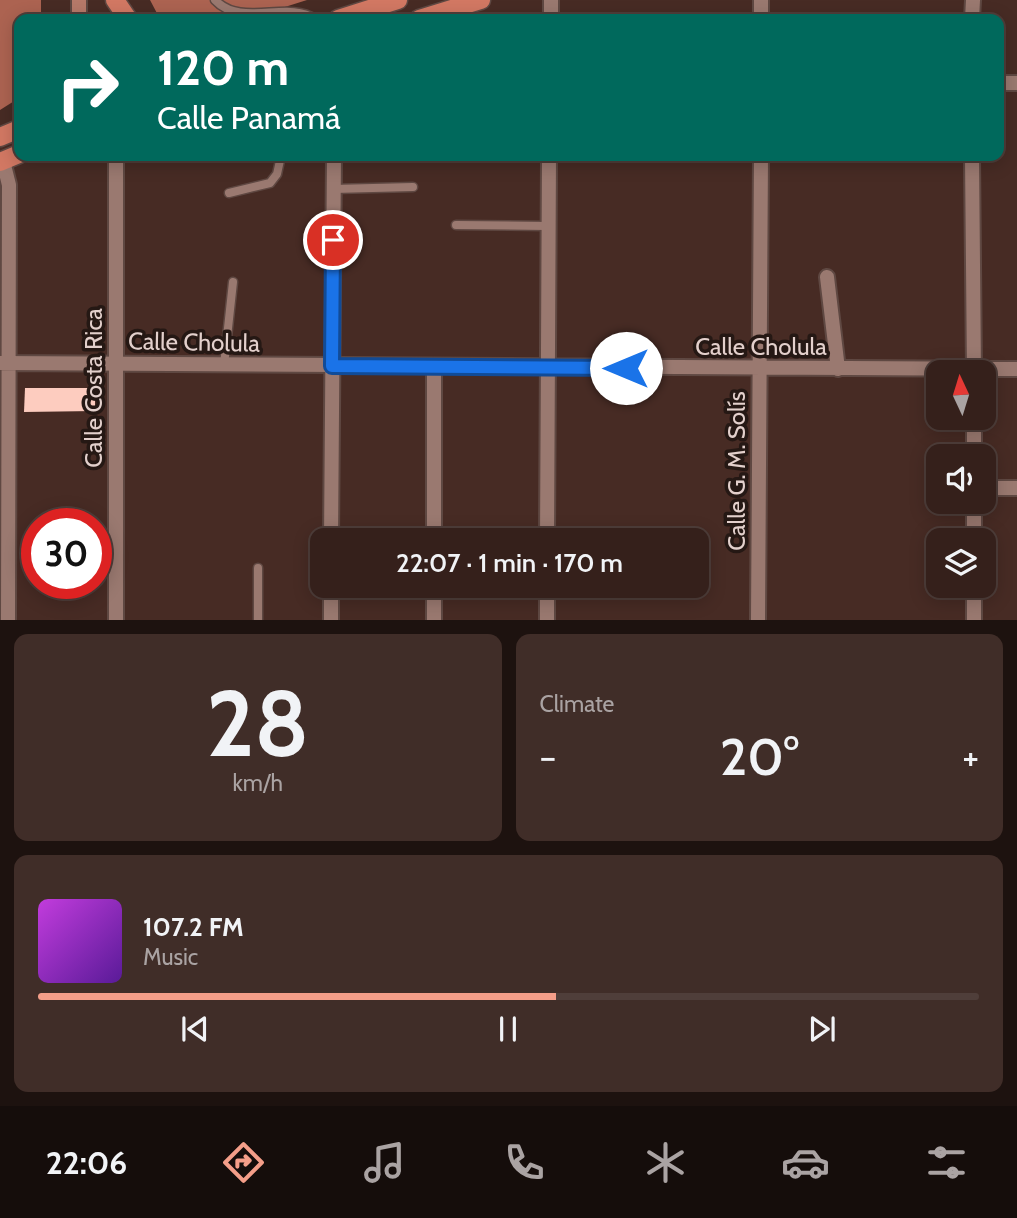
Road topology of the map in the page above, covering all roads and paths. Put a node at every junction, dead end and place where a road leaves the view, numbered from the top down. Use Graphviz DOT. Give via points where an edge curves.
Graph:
graph roads {
  1 [pos="215,0"];
  2 [pos="398,0"];
  3 [pos="481,0"];
  4 [pos="310,14"];
  5 [pos="354,14"];
  6 [pos="435,14"];
  7 [pos="7,159"];
  8 [pos="116,161"];
  9 [pos="280,161"];
  10 [pos="334,161"];
  11 [pos="549,161"];
  12 [pos="761,161"];
  13 [pos="972,161"];
  14 [pos="413,187"];
  15 [pos="333,189"];
  16 [pos="229,193"];
  17 [pos="456,225"];
  18 [pos="548,226"];
  19 [pos="827,277"];
  20 [pos="233,282"];
  21 [pos="974,360"];
  22 [pos="5,363"];
  23 [pos="116,363"];
  24 [pos="224,365"];
  25 [pos="332,366"];
  26 [pos="434,367"];
  27 [pos="546,368"];
  28 [pos="760,369"];
  29 [pos="838,369"];
  30 [pos="1017,369"];
  31 [pos="926,370"];
  32 [pos="996,370"];
  33 [pos="996,488"];
  34 [pos="1017,488"];
  35 [pos="331,528"];
  36 [pos="434,528"];
  37 [pos="547,528"];
  38 [pos="258,568"];
  39 [pos="331,598"];
  40 [pos="434,598"];
  41 [pos="547,598"];
  42 [pos="975,598"];
  43 [pos="8,620"];
  44 [pos="116,620"];
  45 [pos="258,620"];
  46 [pos="331,620"];
  47 [pos="434,620"];
  48 [pos="547,620"];
  49 [pos="758,620"];
  50 [pos="975,620"];
  1 -- 4 [label="lane" via="233,10 295,8"];
  2 -- 5 [label="main road"];
  3 -- 6 [label="main road"];
  7 -- 22 [label="street"];
  8 -- 23 [label="street, Calle Costa Rica"];
  9 -- 16 [label="lane" via="271,183"];
  10 -- 15 [label="street"];
  11 -- 18 [label="street"];
  12 -- 28 [label="street, Calle G. M. Solís"];
  13 -- 21 [label="street"];
  14 -- 15 [label="lane"];
  15 -- 25 [label="street"];
  17 -- 18 [label="lane"];
  18 -- 27 [label="street"];
  19 -- 29 [label="street"];
  20 -- 24 [label="lane"];
  22 -- 23 [label="street, Calle Cholula"];
  22 -- 43 [label="street"];
  23 -- 24 [label="street, Calle Cholula"];
  23 -- 44 [label="street, Calle Costa Rica"];
  24 -- 25 [label="street, Calle Cholula"];
  25 -- 26 [label="street, Calle Cholula"];
  25 -- 35 [label="street"];
  26 -- 27 [label="street, Calle Cholula"];
  26 -- 36 [label="street"];
  27 -- 28 [label="street, Calle Cholula"];
  27 -- 37 [label="street"];
  28 -- 29 [label="street, Calle Cholula"];
  28 -- 49 [label="street, Calle G. M. Solís"];
  29 -- 31 [label="street, Calle Cholula"];
  30 -- 32 [label="street, Calle Cholula"];
  33 -- 34 [label="street"];
  38 -- 45 [label="lane"];
  39 -- 46 [label="street"];
  40 -- 47 [label="street"];
  41 -- 48 [label="street"];
  42 -- 50 [label="street"];
}
